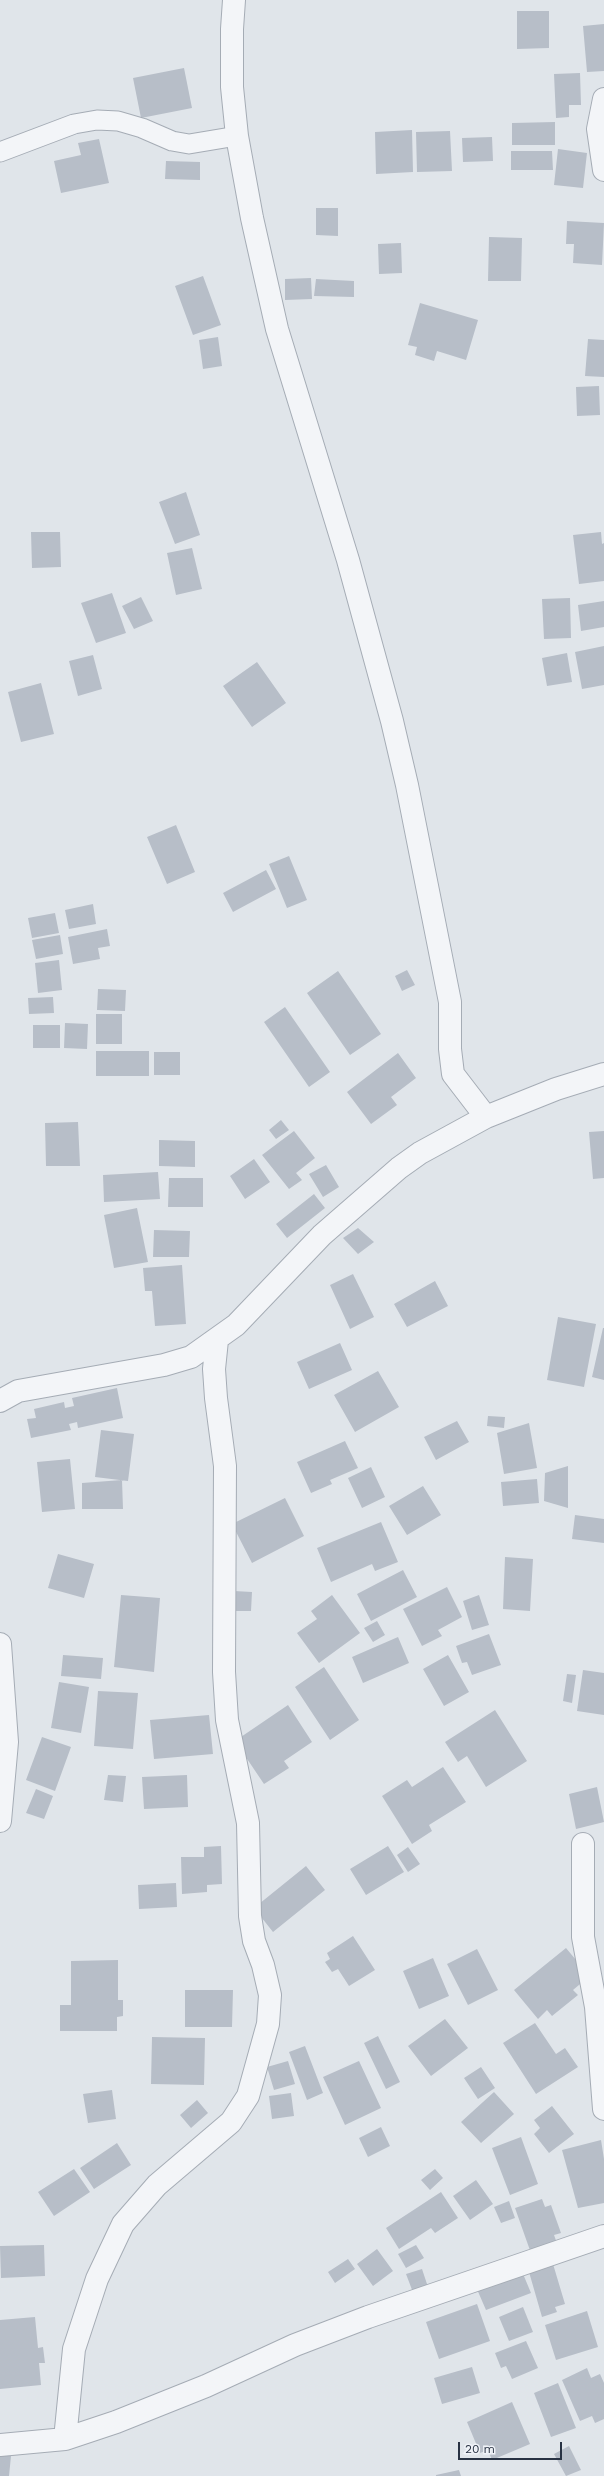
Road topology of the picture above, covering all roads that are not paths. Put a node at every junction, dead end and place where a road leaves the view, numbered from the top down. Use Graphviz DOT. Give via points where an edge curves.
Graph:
graph roads {
  1 [pos="234,0"];
  2 [pos="604,99"];
  3 [pos="238,136"];
  4 [pos="0,152"];
  5 [pos="604,170"];
  6 [pos="604,1074"];
  7 [pos="486,1117"];
  8 [pos="217,1340"];
  9 [pos="0,1400"];
  10 [pos="0,1644"];
  11 [pos="0,1821"];
  12 [pos="583,1844"];
  13 [pos="604,2109"];
  14 [pos="604,2236"];
  15 [pos="66,2439"];
  16 [pos="0,2445"];
  1 -- 3 [label="street" via="232,87"];
  2 -- 5 [label="street" via="598,129"];
  3 -- 4 [label="lane" via="189,144 172,141 124,123 97,120 74,124"];
  3 -- 7 [label="street" via="252,218 277,329 350,568 407,785 450,1002 453,1074"];
  6 -- 7 [label="street" via="556,1089"];
  7 -- 8 [label="street" via="420,1153 399,1168 322,1235 236,1324"];
  8 -- 9 [label="street" via="191,1357 164,1365 25,1389"];
  8 -- 15 [label="street" via="214,1369 224,1466 224,1672 227,1720 248,1823 250,1916 254,1941 270,1996 268,2024 248,2096 231,2122 157,2185 123,2224 97,2279 74,2349"];
  10 -- 11 [label="street" via="7,1742"];
  12 -- 13 [label="street" via="583,1937 596,2007"];
  14 -- 15 [label="street" via="368,2317 295,2345 156,2407"];
  15 -- 16 [label="street"];
}
